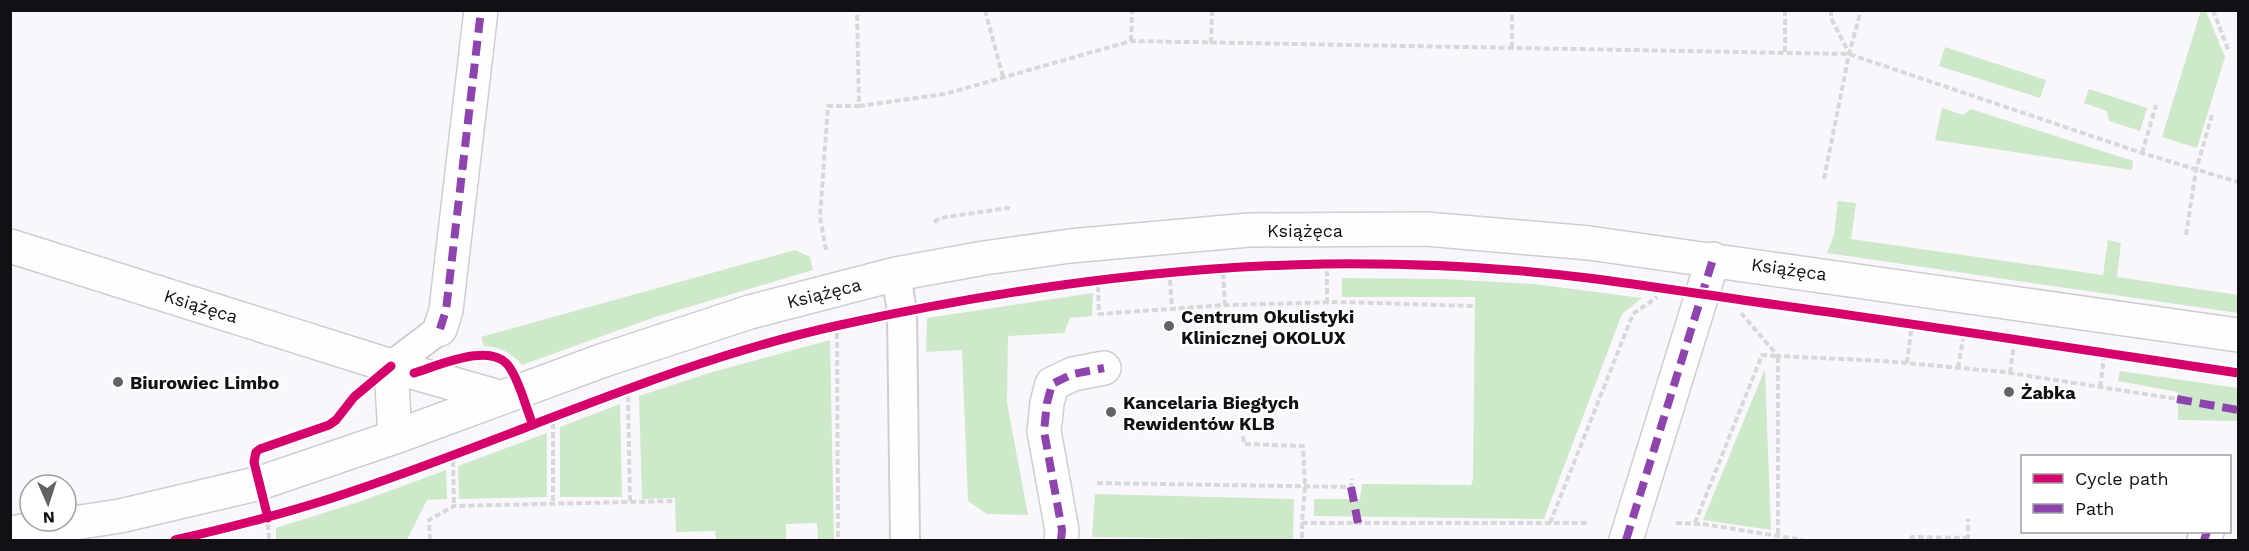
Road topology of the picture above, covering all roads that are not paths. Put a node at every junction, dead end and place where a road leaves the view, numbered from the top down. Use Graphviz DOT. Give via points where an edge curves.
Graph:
graph roads {
  1 [pos="481,10"];
  2 [pos="10,246"];
  3 [pos="1713,259"];
  4 [pos="896,274"];
  5 [pos="440,329"];
  6 [pos="2238,335"];
  7 [pos="391,366"];
  8 [pos="1104,368"];
  9 [pos="499,397"];
  10 [pos="394,437"];
  11 [pos="1628,532"];
  12 [pos="10,533"];
  13 [pos="905,540"];
  14 [pos="1062,540"];
  1 -- 5 [label="street" via="446,310"];
  2 -- 7 [label="street, Książęca"];
  3 -- 4 [label="street, Książęca" via="1589,243 1426,229 1249,230 1071,246"];
  3 -- 6 [label="street, Książęca"];
  3 -- 11 [label="street"];
  4 -- 9 [label="street, Książęca" via="750,312"];
  4 -- 13 [label="lane" via="902,312"];
  5 -- 7 [label="lane"];
  7 -- 9 [label="street, Książęca"];
  7 -- 10 [label="street"];
  8 -- 14 [label="street" via="1072,374 1052,384 1047,403 1044,431"];
  9 -- 10 [label="street"];
  10 -- 12 [label="street" via="260,483 167,506"];
}
